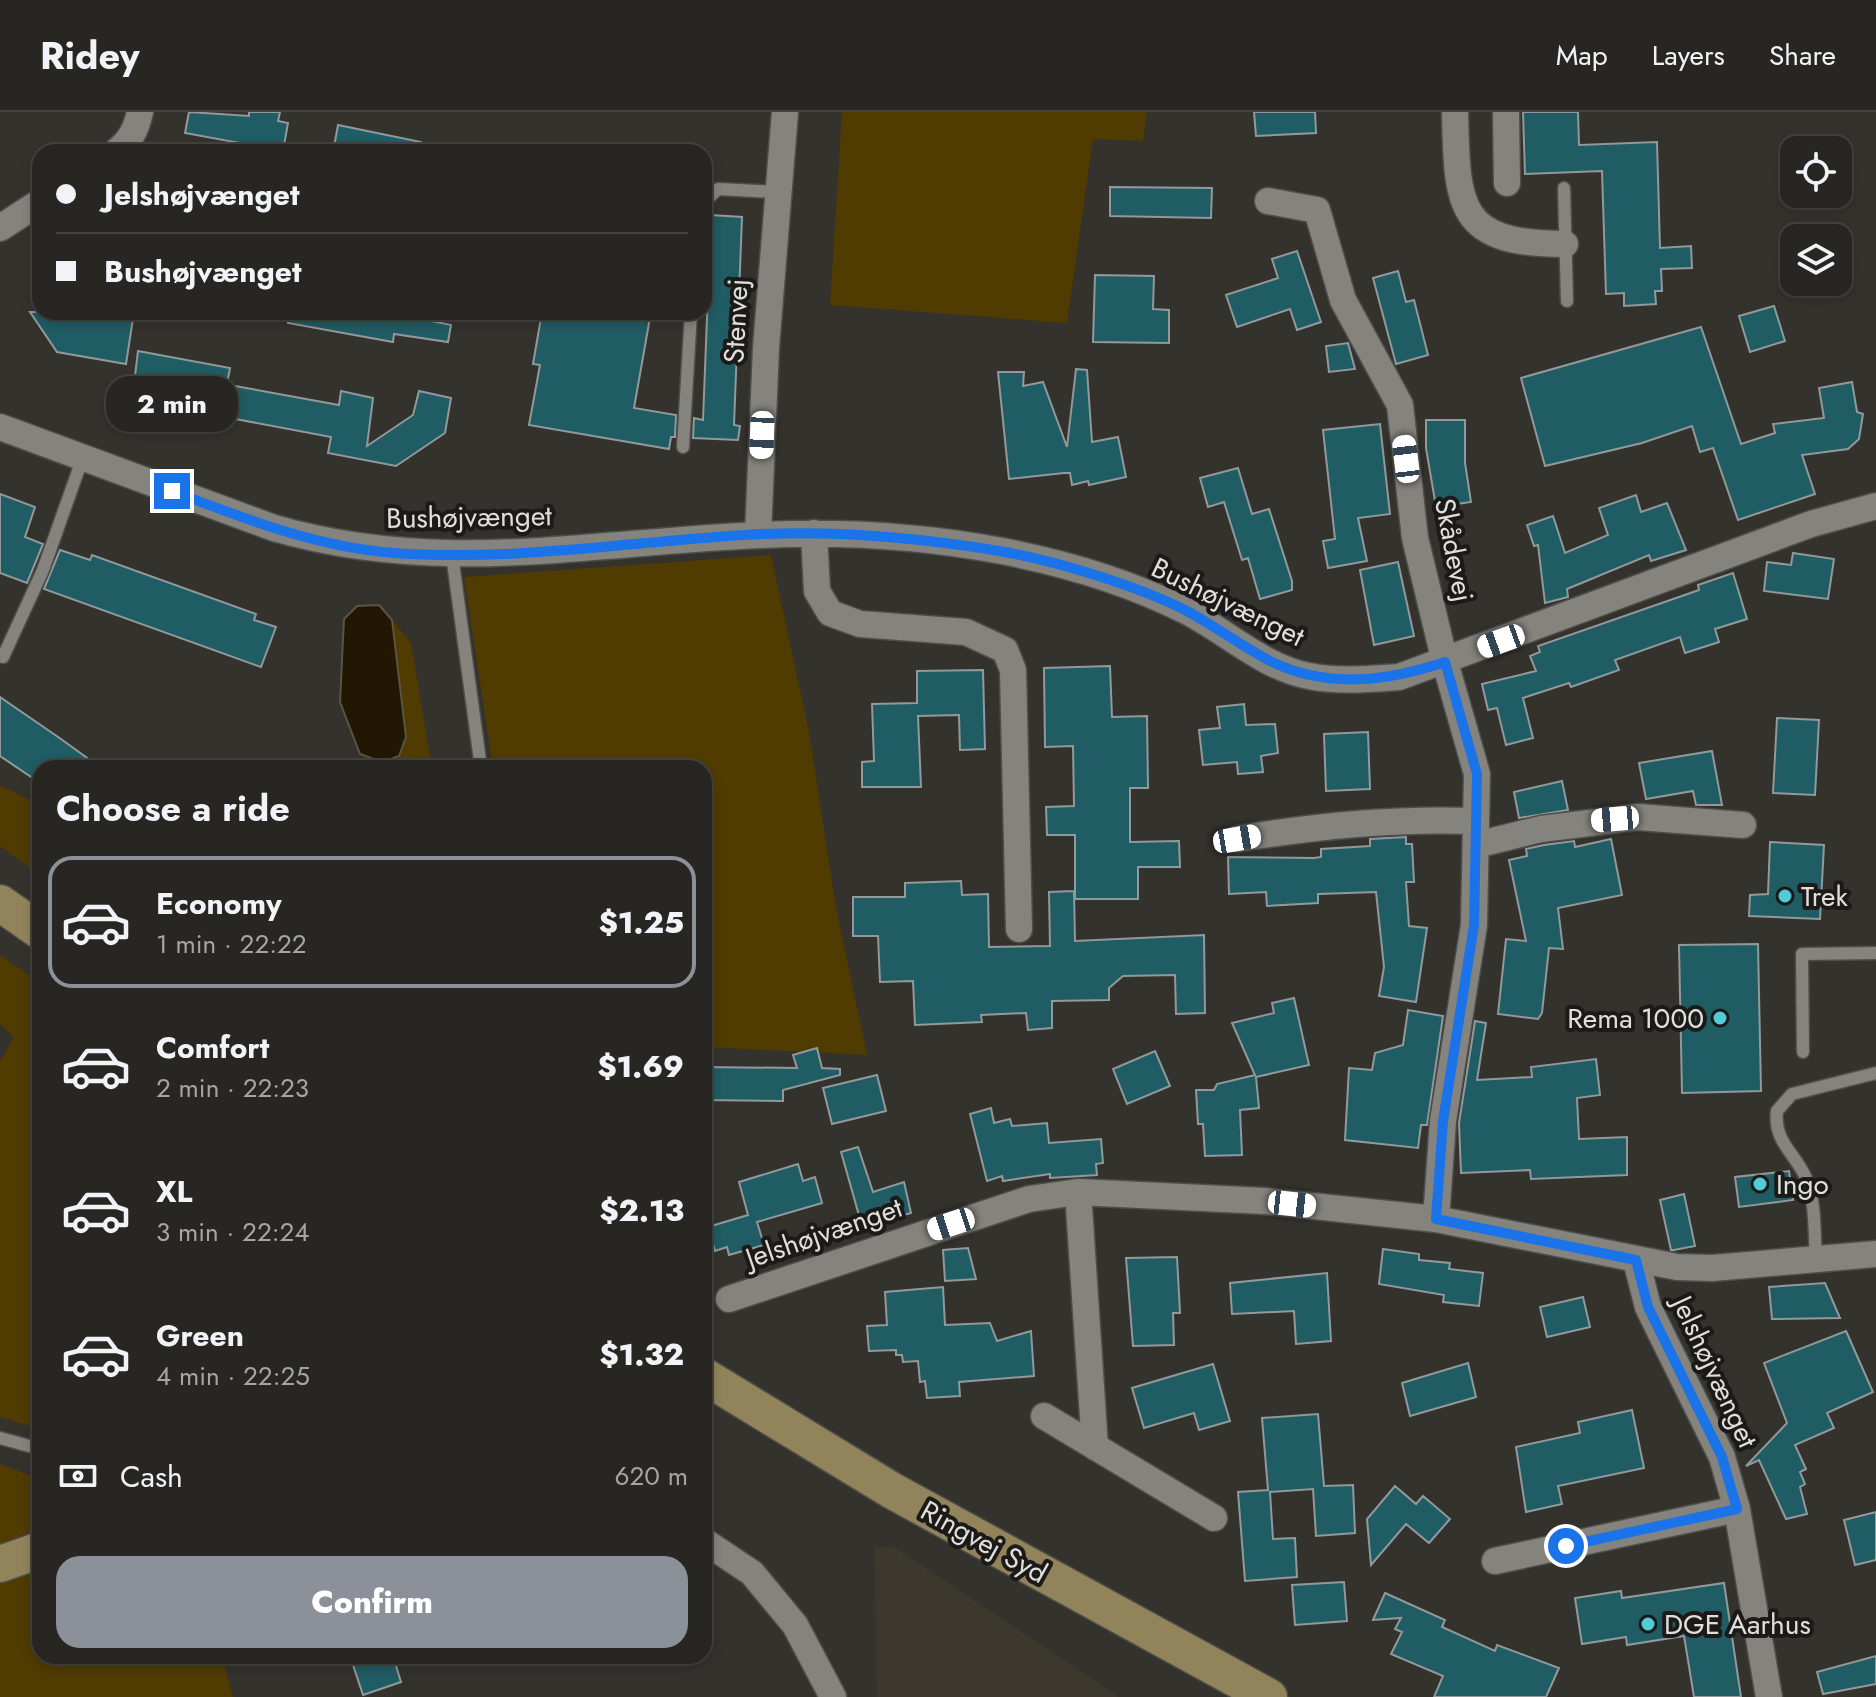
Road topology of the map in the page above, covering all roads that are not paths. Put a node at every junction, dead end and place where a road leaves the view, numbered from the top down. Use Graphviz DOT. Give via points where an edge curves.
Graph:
graph roads {
  1 [pos="140,112"];
  2 [pos="785,112"];
  3 [pos="1455,112"];
  4 [pos="1506,112"];
  5 [pos="126,144"];
  6 [pos="1507,183"];
  7 [pos="1564,188"];
  8 [pos="776,192"];
  9 [pos="712,195"];
  10 [pos="1268,201"];
  11 [pos="32,207"];
  12 [pos="0,228"];
  13 [pos="1565,244"];
  14 [pos="1567,301"];
  15 [pos="691,320"];
  16 [pos="0,427"];
  17 [pos="683,447"];
  18 [pos="83,457"];
  19 [pos="1876,506"];
  20 [pos="814,533"];
  21 [pos="758,535"];
  22 [pos="452,555"];
  23 [pos="3,657"];
  24 [pos="1445,662"];
  25 [pos="480,760"];
  26 [pos="1743,825"];
  27 [pos="1476,833"];
  28 [pos="1237,839"];
  29 [pos="0,903"];
  30 [pos="32,925"];
  31 [pos="1019,929"];
  32 [pos="1876,953"];
  33 [pos="1803,1052"];
  34 [pos="1876,1073"];
  35 [pos="1078,1192"];
  36 [pos="1436,1219"];
  37 [pos="1876,1254"];
  38 [pos="1816,1258"];
  39 [pos="1636,1260"];
  40 [pos="729,1299"];
  41 [pos="712,1389"];
  42 [pos="1044,1416"];
  43 [pos="0,1438"];
  44 [pos="32,1447"];
  45 [pos="1095,1447"];
  46 [pos="1737,1509"];
  47 [pos="1214,1518"];
  48 [pos="712,1546"];
  49 [pos="32,1553"];
  50 [pos="1495,1561"];
  51 [pos="0,1564"];
  52 [pos="833,1697"];
  53 [pos="1269,1697"];
  54 [pos="1769,1697"];
  1 -- 5 [label="street"];
  2 -- 8 [label="street, Stenvej"];
  3 -- 13 [label="street" via="1456,174 1473,219 1496,237 1522,244"];
  4 -- 6 [label="street"];
  7 -- 13 [label="lane"];
  8 -- 9 [label="lane" via="718,189"];
  8 -- 21 [label="street, Stenvej"];
  10 -- 24 [label="street, Skådevej" via="1317,210 1343,300 1400,405 1415,538"];
  11 -- 12 [label="street"];
  13 -- 14 [label="lane"];
  15 -- 17 [label="lane"];
  16 -- 18 [label="street, Bushøjvænget"];
  18 -- 22 [label="street, Bushøjvænget" via="312,539 391,553"];
  18 -- 23 [label="lane" via="43,570"];
  19 -- 24 [label="street, Bushøjvænget" via="1811,524"];
  20 -- 21 [label="street, Bushøjvænget"];
  20 -- 24 [label="street, Bushøjvænget" via="1002,551 1065,567 1185,610 1272,662 1307,676 1399,677"];
  20 -- 31 [label="street" via="817,591 830,613 860,624 966,632 1005,650 1013,670"];
  21 -- 22 [label="street, Bushøjvænget"];
  22 -- 25 [label="lane"];
  24 -- 27 [label="street, Skådevej" via="1477,774"];
  26 -- 27 [label="street" via="1638,817"];
  27 -- 28 [label="street" via="1403,818"];
  27 -- 36 [label="street, Skådevej" via="1474,925 1443,1121"];
  29 -- 30 [label="main road"];
  32 -- 33 [label="lane" via="1802,954"];
  34 -- 38 [label="lane" via="1792,1094 1777,1111 1779,1138 1805,1176 1811,1196"];
  35 -- 36 [label="street, Jelshøjvænget" via="1265,1201"];
  35 -- 40 [label="street, Jelshøjvænget" via="1029,1199"];
  35 -- 45 [label="street"];
  36 -- 39 [label="street, Jelshøjvænget"];
  37 -- 38 [label="street, Jelshøjvænget"];
  38 -- 39 [label="street, Jelshøjvænget" via="1712,1268"];
  39 -- 46 [label="street, Jelshøjvænget" via="1648,1307 1722,1457"];
  41 -- 53 [label="main road, Ringvej Syd"];
  42 -- 45 [label="street"];
  43 -- 44 [label="lane"];
  45 -- 47 [label="street"];
  46 -- 50 [label="street"];
  46 -- 54 [label="street, Jelshøjvænget"];
  48 -- 52 [label="street" via="752,1573 795,1625"];
  49 -- 51 [label="main road"];
}
